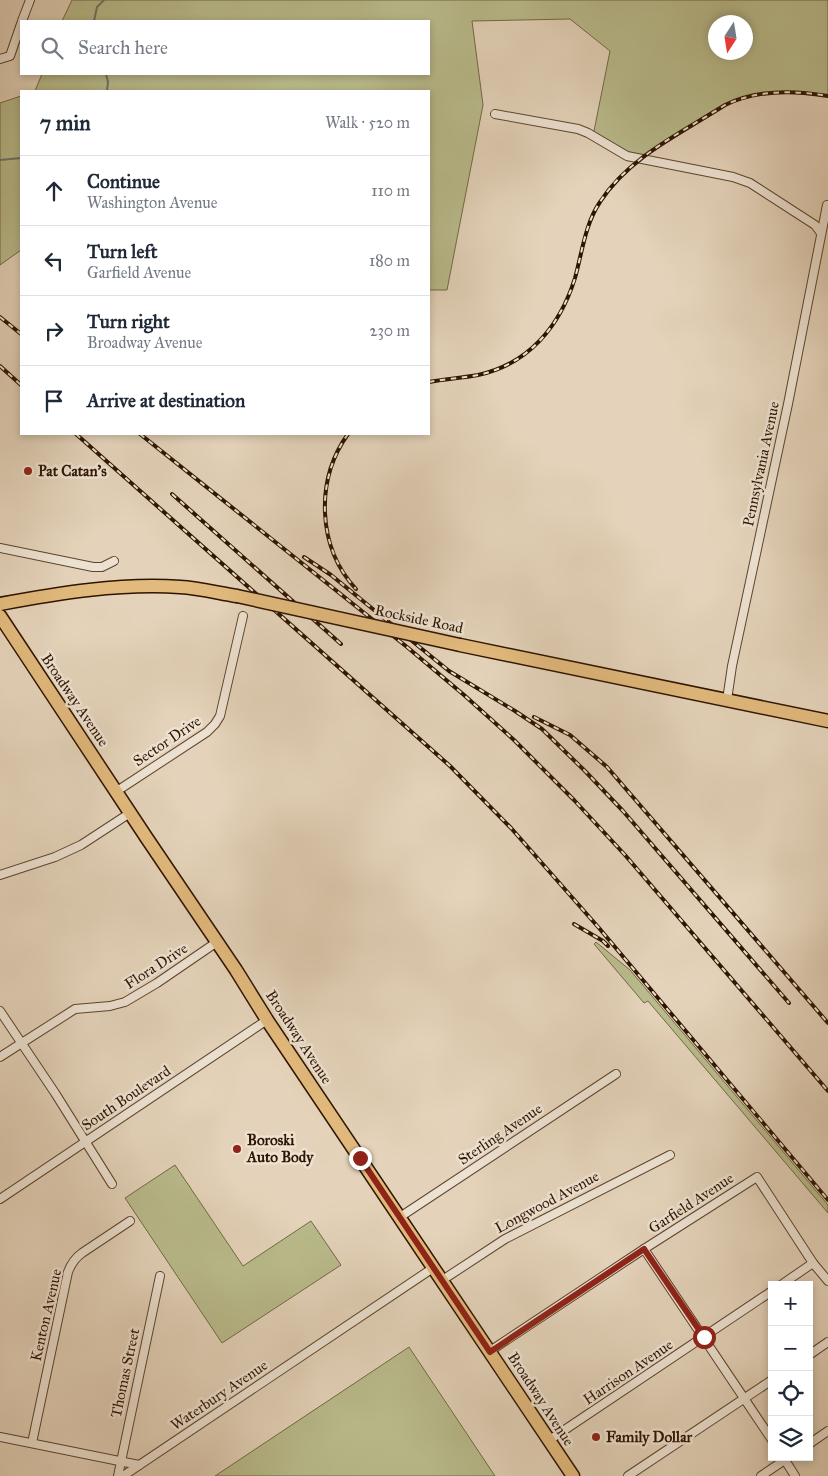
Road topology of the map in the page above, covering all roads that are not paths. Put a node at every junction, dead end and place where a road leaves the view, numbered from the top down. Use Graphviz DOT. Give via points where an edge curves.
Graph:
graph roads {
  1 [pos="30,0"];
  2 [pos="23,20"];
  3 [pos="20,28"];
  4 [pos="0,60"];
  5 [pos="495,114"];
  6 [pos="827,205"];
  7 [pos="821,233"];
  8 [pos="0,548"];
  9 [pos="114,561"];
  10 [pos="0,604"];
  11 [pos="0,616"];
  12 [pos="243,616"];
  13 [pos="727,700"];
  14 [pos="828,721"];
  15 [pos="117,792"];
  16 [pos="130,813"];
  17 [pos="0,875"];
  18 [pos="217,942"];
  19 [pos="0,1011"];
  20 [pos="267,1020"];
  21 [pos="21,1043"];
  22 [pos="0,1057"];
  23 [pos="616,1074"];
  24 [pos="85,1141"];
  25 [pos="670,1155"];
  26 [pos="112,1184"];
  27 [pos="0,1199"];
  28 [pos="400,1217"];
  29 [pos="130,1221"];
  30 [pos="644,1249"];
  31 [pos="813,1263"];
  32 [pos="433,1268"];
  33 [pos="160,1276"];
  34 [pos="441,1281"];
  35 [pos="787,1281"];
  36 [pos="828,1281"];
  37 [pos="768,1294"];
  38 [pos="704,1337"];
  39 [pos="828,1342"];
  40 [pos="490,1352"];
  41 [pos="813,1352"];
  42 [pos="768,1383"];
  43 [pos="744,1398"];
  44 [pos="828,1431"];
  45 [pos="768,1434"];
  46 [pos="0,1437"];
  47 [pos="548,1441"];
  48 [pos="813,1441"];
  49 [pos="32,1443"];
  50 [pos="121,1461"];
  51 [pos="782,1461"];
  52 [pos="788,1461"];
  53 [pos="139,1465"];
  54 [pos="118,1476"];
  55 [pos="123,1476"];
  56 [pos="573,1476"];
  57 [pos="628,1476"];
  58 [pos="761,1476"];
  59 [pos="795,1476"];
  1 -- 2 [label="street"];
  3 -- 4 [label="street" via="10,56"];
  5 -- 7 [label="street" via="578,129 627,156 750,183 815,225"];
  6 -- 7 [label="street, Pennsylvania Avenue"];
  7 -- 13 [label="street, Pennsylvania Avenue"];
  8 -- 9 [label="street" via="93,567"];
  10 -- 13 [label="main road, Rockside Road, bridge" via="89,590 181,587 237,596"];
  11 -- 15 [label="main road, Broadway Avenue"];
  12 -- 15 [label="street, Sector Drive" via="220,716 215,724"];
  13 -- 14 [label="main road, Rockside Road"];
  15 -- 16 [label="main road, Broadway Avenue"];
  16 -- 17 [label="street" via="72,849"];
  16 -- 18 [label="main road, Broadway Avenue"];
  18 -- 20 [label="main road, Broadway Avenue"];
  18 -- 21 [label="street, Flora Drive" via="125,1002 75,1009"];
  19 -- 21 [label="street"];
  20 -- 24 [label="street, South Boulevard"];
  20 -- 28 [label="main road, Broadway Avenue"];
  21 -- 22 [label="street, Flora Drive"];
  21 -- 24 [label="street"];
  23 -- 28 [label="street, Sterling Avenue"];
  24 -- 26 [label="street"];
  24 -- 27 [label="street, South Boulevard"];
  25 -- 34 [label="street, Longwood Avenue" via="505,1239"];
  28 -- 32 [label="main road, Broadway Avenue"];
  29 -- 49 [label="street, Kenton Avenue" via="82,1252 71,1265"];
  30 -- 31 [label="street, Garfield Avenue" via="757,1177"];
  30 -- 38 [label="street"];
  30 -- 40 [label="street, Garfield Avenue"];
  31 -- 35 [label="street"];
  31 -- 36 [label="street"];
  32 -- 34 [label="main road, Broadway Avenue"];
  32 -- 53 [label="street, Waterbury Avenue"];
  33 -- 50 [label="street, Thomas Street"];
  34 -- 40 [label="main road, Broadway Avenue"];
  37 -- 38 [label="street, Harrison Avenue"];
  38 -- 43 [label="street"];
  38 -- 47 [label="street, Harrison Avenue"];
  39 -- 41 [label="street"];
  40 -- 47 [label="main road, Broadway Avenue"];
  42 -- 43 [label="street"];
  43 -- 45 [label="street"];
  43 -- 57 [label="street"];
  44 -- 48 [label="street"];
  46 -- 49 [label="street"];
  47 -- 56 [label="main road, Broadway Avenue"];
  49 -- 50 [label="street"];
  50 -- 53 [label="street"];
  50 -- 54 [label="street, Thomas Street"];
  51 -- 58 [label="street"];
  52 -- 59 [label="street"];
  53 -- 55 [label="street"];
}
